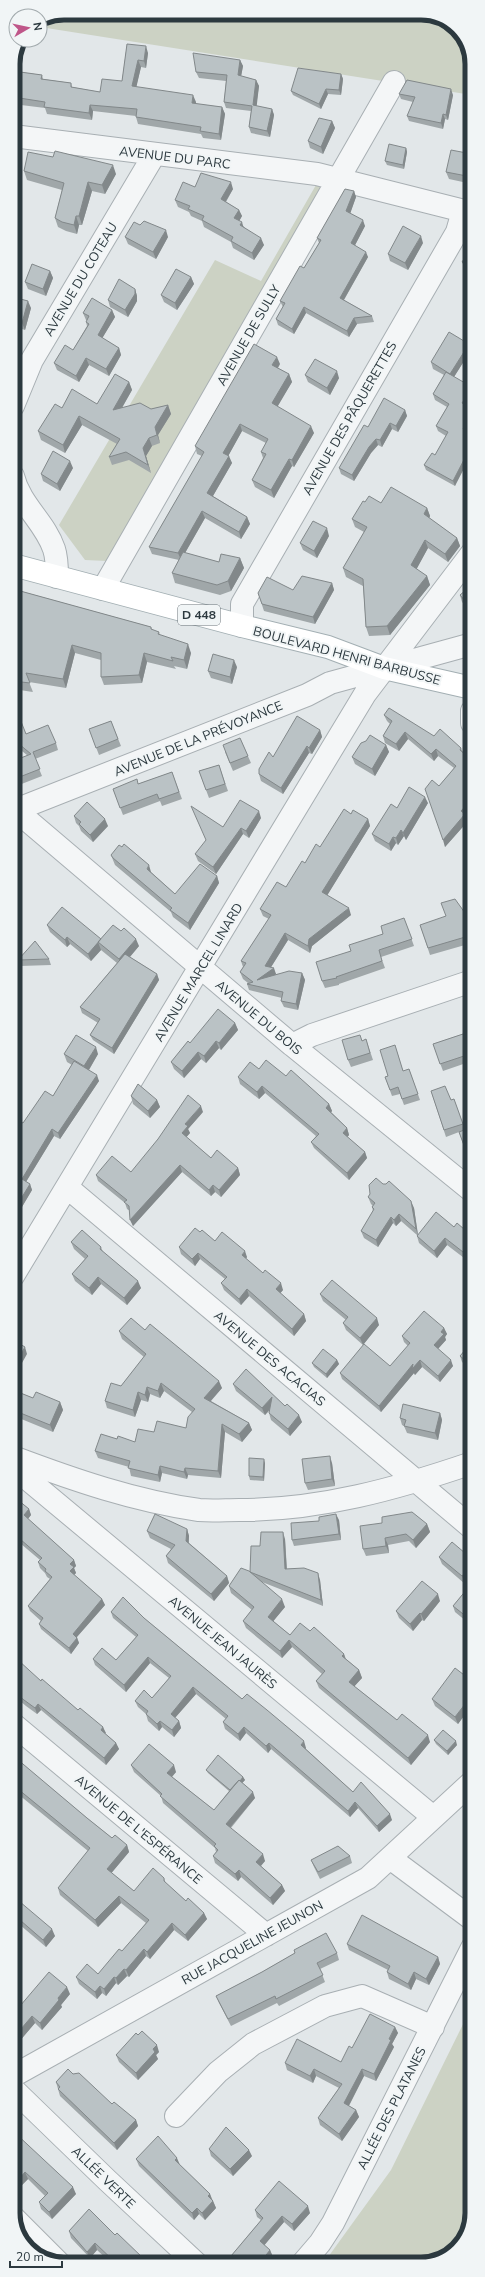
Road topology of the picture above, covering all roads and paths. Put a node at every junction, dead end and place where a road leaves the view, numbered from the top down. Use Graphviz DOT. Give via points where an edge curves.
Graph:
graph roads {
  1 [pos="394,82"];
  2 [pos="20,137"];
  3 [pos="154,155"];
  4 [pos="337,180"];
  5 [pos="465,212"];
  6 [pos="465,216"];
  7 [pos="22,358"];
  8 [pos="20,369"];
  9 [pos="20,494"];
  10 [pos="465,562"];
  11 [pos="20,567"];
  12 [pos="58,577"];
  13 [pos="103,589"];
  14 [pos="242,626"];
  15 [pos="465,646"];
  16 [pos="384,668"];
  17 [pos="465,686"];
  18 [pos="20,808"];
  19 [pos="20,815"];
  20 [pos="201,968"];
  21 [pos="465,983"];
  22 [pos="292,1045"];
  23 [pos="465,1185"];
  24 [pos="68,1188"];
  25 [pos="20,1265"];
  26 [pos="20,1460"];
  27 [pos="465,1465"];
  28 [pos="20,1473"];
  29 [pos="416,1482"];
  30 [pos="465,1522"];
  31 [pos="20,1730"];
  32 [pos="465,1788"];
  33 [pos="433,1817"];
  34 [pos="390,1858"];
  35 [pos="465,1914"];
  36 [pos="266,1934"];
  37 [pos="465,1962"];
  38 [pos="433,2027"];
  39 [pos="20,2072"];
  40 [pos="20,2096"];
  41 [pos="176,2116"];
  42 [pos="23,2226"];
  43 [pos="51,2255"];
  44 [pos="189,2257"];
  45 [pos="308,2257"];
  1 -- 4 [label="street, AVENUE DE SULLY"];
  2 -- 3 [label="street, AVENUE DU PARC"];
  3 -- 4 [label="street, AVENUE DU PARC" via="317,174"];
  3 -- 7 [label="street, AVENUE DU COTEAU"];
  4 -- 5 [label="street, AVENUE DU PARC"];
  4 -- 13 [label="street, AVENUE DE SULLY"];
  6 -- 14 [label="street, AVENUE DES PÂQUERETTES" via="242,604"];
  7 -- 8 [label="street, AVENUE DU COTEAU"];
  9 -- 12 [label="street" via="54,549"];
  10 -- 16 [label="street, AVENUE MARCEL LINARD"];
  11 -- 12 [label="main road, BOULEVARD HENRI BARBUSSE / D 448"];
  12 -- 13 [label="main road, BOULEVARD HENRI BARBUSSE / D 448"];
  13 -- 14 [label="main road, BOULEVARD HENRI BARBUSSE / D 448"];
  14 -- 16 [label="main road, BOULEVARD HENRI BARBUSSE / D 448" via="328,647"];
  15 -- 16 [label="street, AVENUE DE LA PRÉVOYANCE"];
  16 -- 17 [label="main road, BOULEVARD HENRI BARBUSSE / D 448"];
  16 -- 18 [label="street, AVENUE DE LA PRÉVOYANCE" via="330,683 307,695"];
  16 -- 20 [label="street, AVENUE MARCEL LINARD" via="365,694"];
  19 -- 20 [label="street, AVENUE DU BOIS"];
  20 -- 22 [label="street, AVENUE DU BOIS"];
  20 -- 24 [label="street, AVENUE MARCEL LINARD"];
  21 -- 22 [label="street" via="312,1035"];
  22 -- 23 [label="street, AVENUE DU BOIS"];
  24 -- 25 [label="street, AVENUE MARCEL LINARD"];
  24 -- 29 [label="street, AVENUE DES ACACIAS"];
  26 -- 29 [label="street" via="60,1475 133,1496 201,1510 254,1510 298,1506 365,1495"];
  27 -- 29 [label="street"];
  28 -- 33 [label="street, AVENUE JEAN JAURÈS"];
  29 -- 30 [label="street, AVENUE DES ACACIAS"];
  31 -- 36 [label="street, AVENUE DE L'ESPÉRANCE"];
  32 -- 33 [label="street, RUE JACQUELINE JEUNON"];
  33 -- 34 [label="street, RUE JACQUELINE JEUNON"];
  34 -- 35 [label="street"];
  34 -- 36 [label="street, RUE JACQUELINE JEUNON" via="368,1878"];
  36 -- 39 [label="street, RUE JACQUELINE JEUNON"];
  37 -- 38 [label="street, ALLÉE DES PLATANES"];
  38 -- 41 [label="street" via="362,1996 324,2006 253,2044 218,2072"];
  38 -- 45 [label="street, ALLÉE DES PLATANES" via="333,2223"];
  40 -- 44 [label="street, ALLÉE VERTE"];
  42 -- 43 [label="street"];
}
